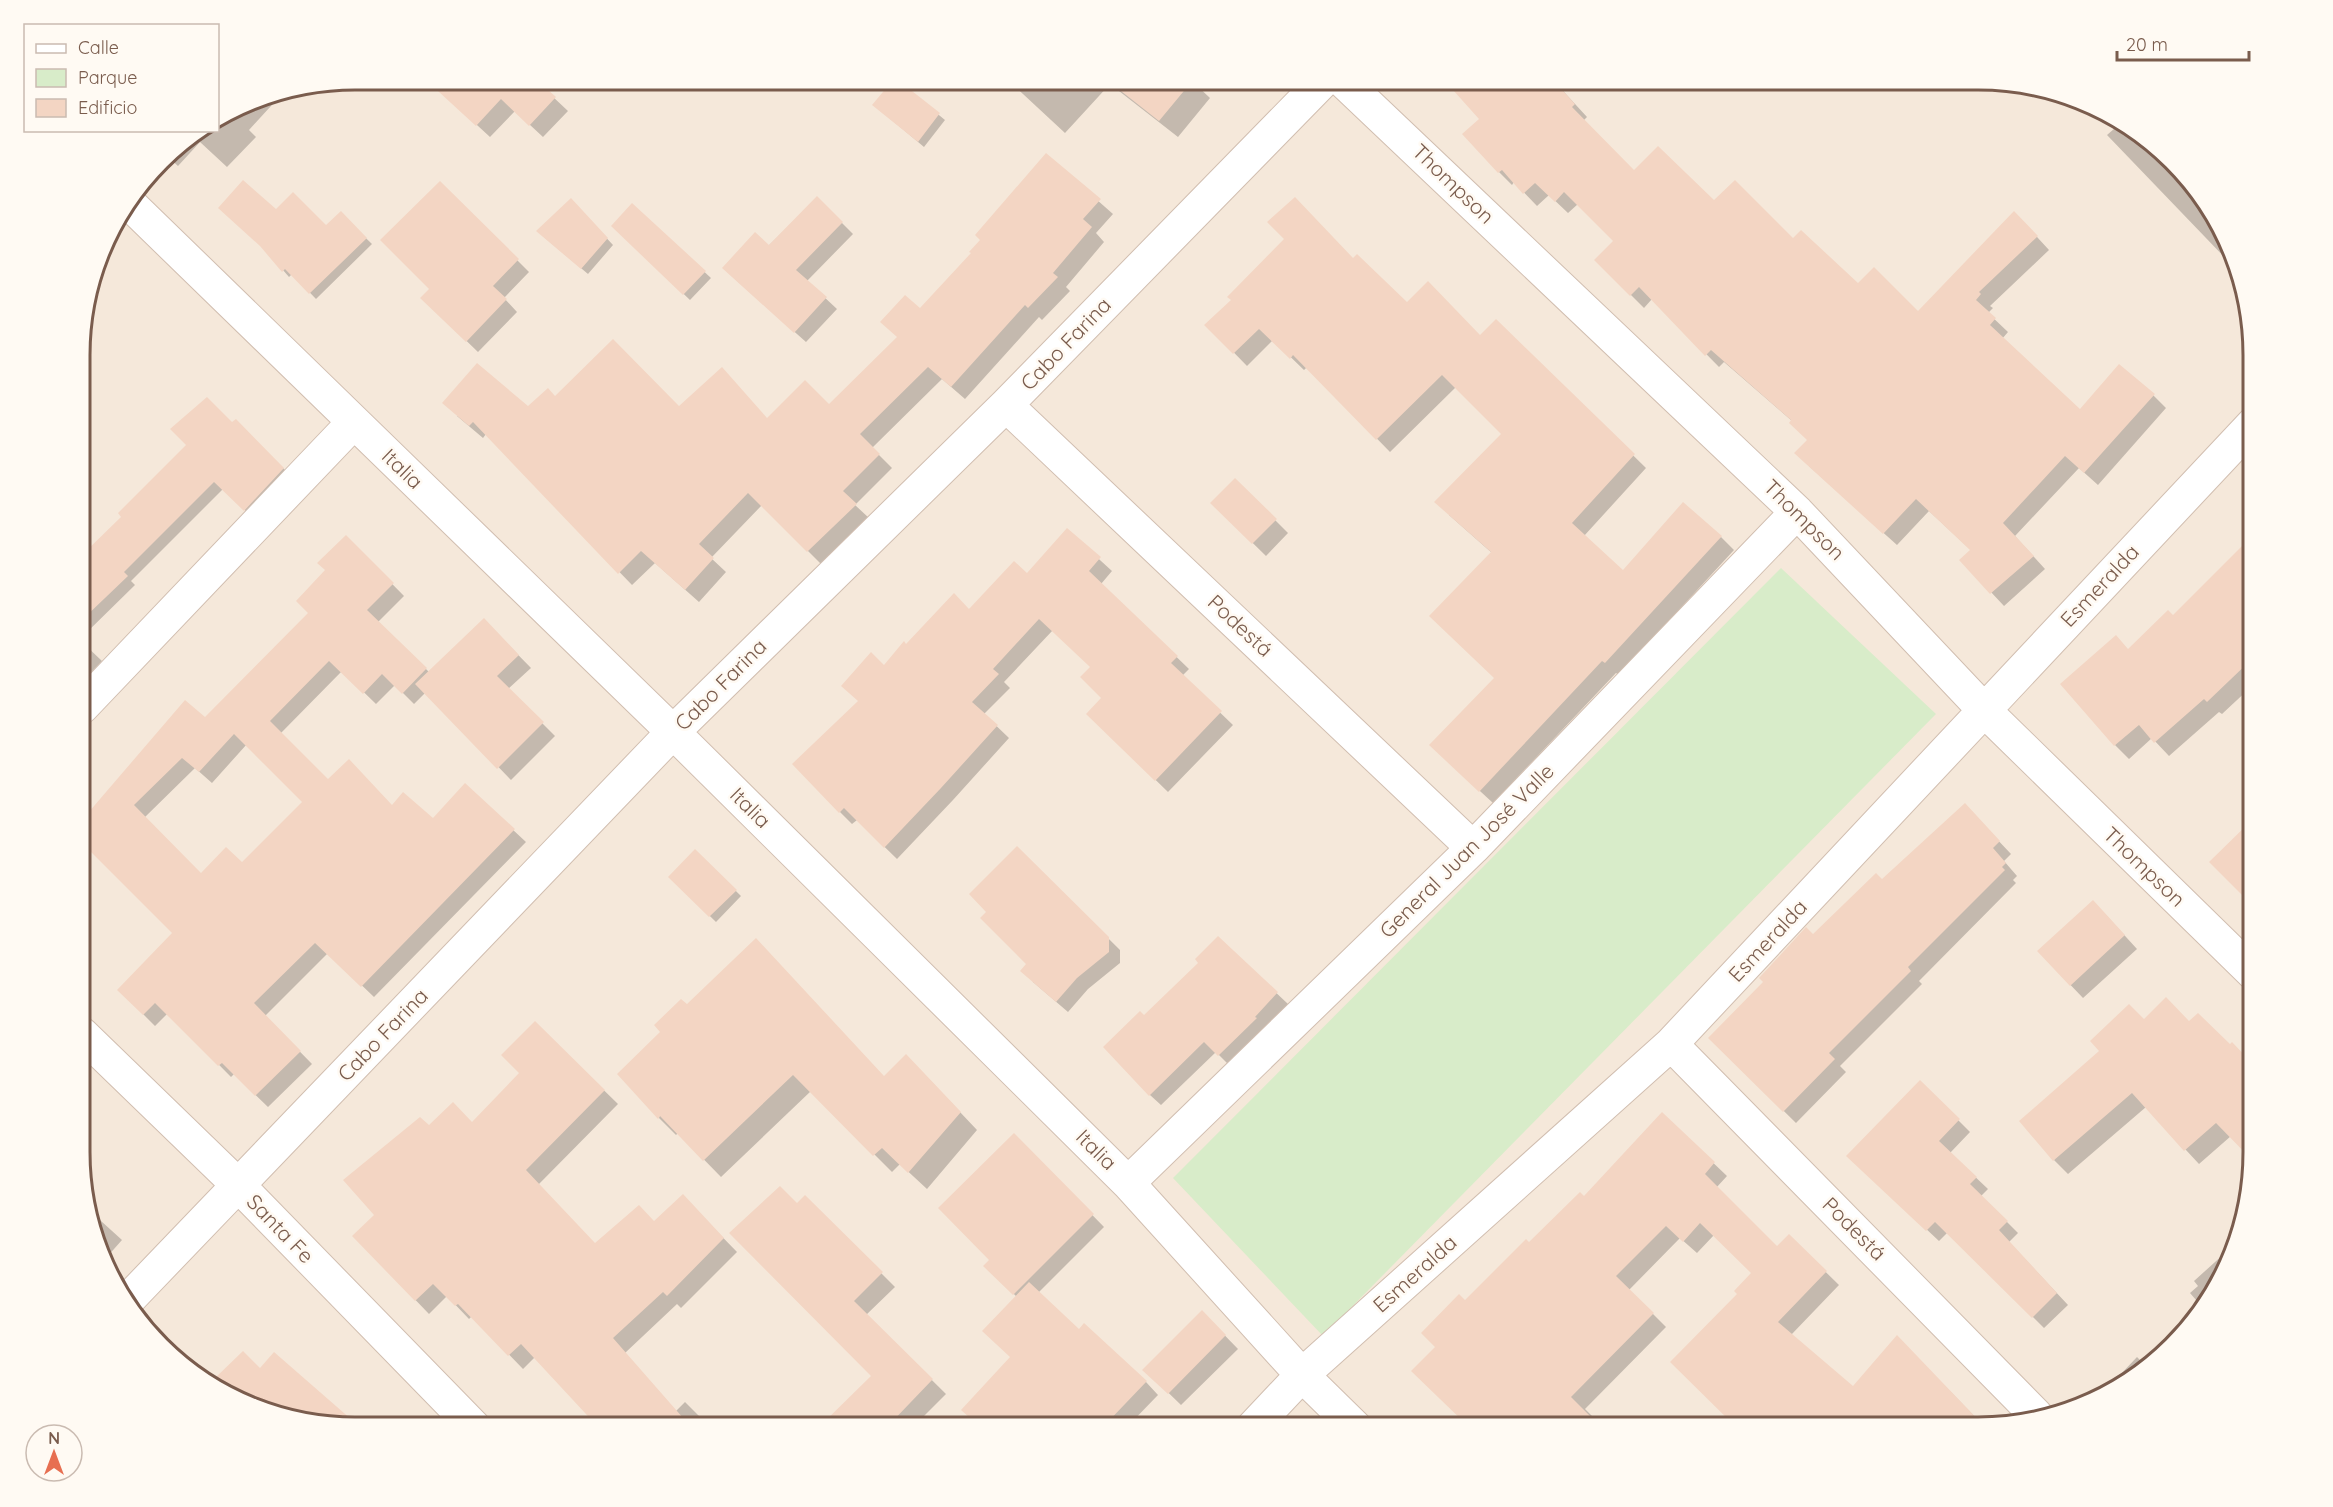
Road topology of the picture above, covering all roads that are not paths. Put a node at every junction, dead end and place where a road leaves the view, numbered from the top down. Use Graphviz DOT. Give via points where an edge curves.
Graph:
graph roads {
  1 [pos="1314,90"];
  2 [pos="1353,90"];
  3 [pos="135,209"];
  4 [pos="1006,405"];
  5 [pos="353,423"];
  6 [pos="2243,435"];
  7 [pos="1797,512"];
  8 [pos="90,699"];
  9 [pos="1984,710"];
  10 [pos="673,732"];
  11 [pos="1473,848"];
  12 [pos="2243,963"];
  13 [pos="90,1043"];
  14 [pos="1671,1044"];
  15 [pos="1128,1183"];
  16 [pos="239,1186"];
  17 [pos="133,1296"];
  18 [pos="1302,1375"];
  19 [pos="2032,1411"];
  20 [pos="464,1417"];
  21 [pos="1262,1417"];
  22 [pos="1345,1417"];
  1 -- 4 [label="street, Cabo Farina"];
  2 -- 7 [label="street, Thompson"];
  3 -- 5 [label="street, Italia"];
  4 -- 10 [label="street, Cabo Farina"];
  4 -- 11 [label="street, Podestá"];
  5 -- 8 [label="street"];
  5 -- 10 [label="street, Italia"];
  6 -- 9 [label="street, Esmeralda"];
  7 -- 9 [label="street, Thompson"];
  7 -- 11 [label="street, General Juan José Valle"];
  9 -- 12 [label="street, Thompson"];
  9 -- 14 [label="street, Esmeralda"];
  10 -- 15 [label="street, Italia"];
  10 -- 16 [label="street, Cabo Farina"];
  11 -- 15 [label="street, General Juan José Valle"];
  13 -- 16 [label="street, Santa Fe"];
  14 -- 18 [label="street, Esmeralda"];
  14 -- 19 [label="street, Podestá"];
  15 -- 18 [label="street, Italia"];
  16 -- 17 [label="street, Cabo Farina"];
  16 -- 20 [label="street, Santa Fe"];
  18 -- 21 [label="street, Esmeralda"];
  18 -- 22 [label="street, Italia"];
}
